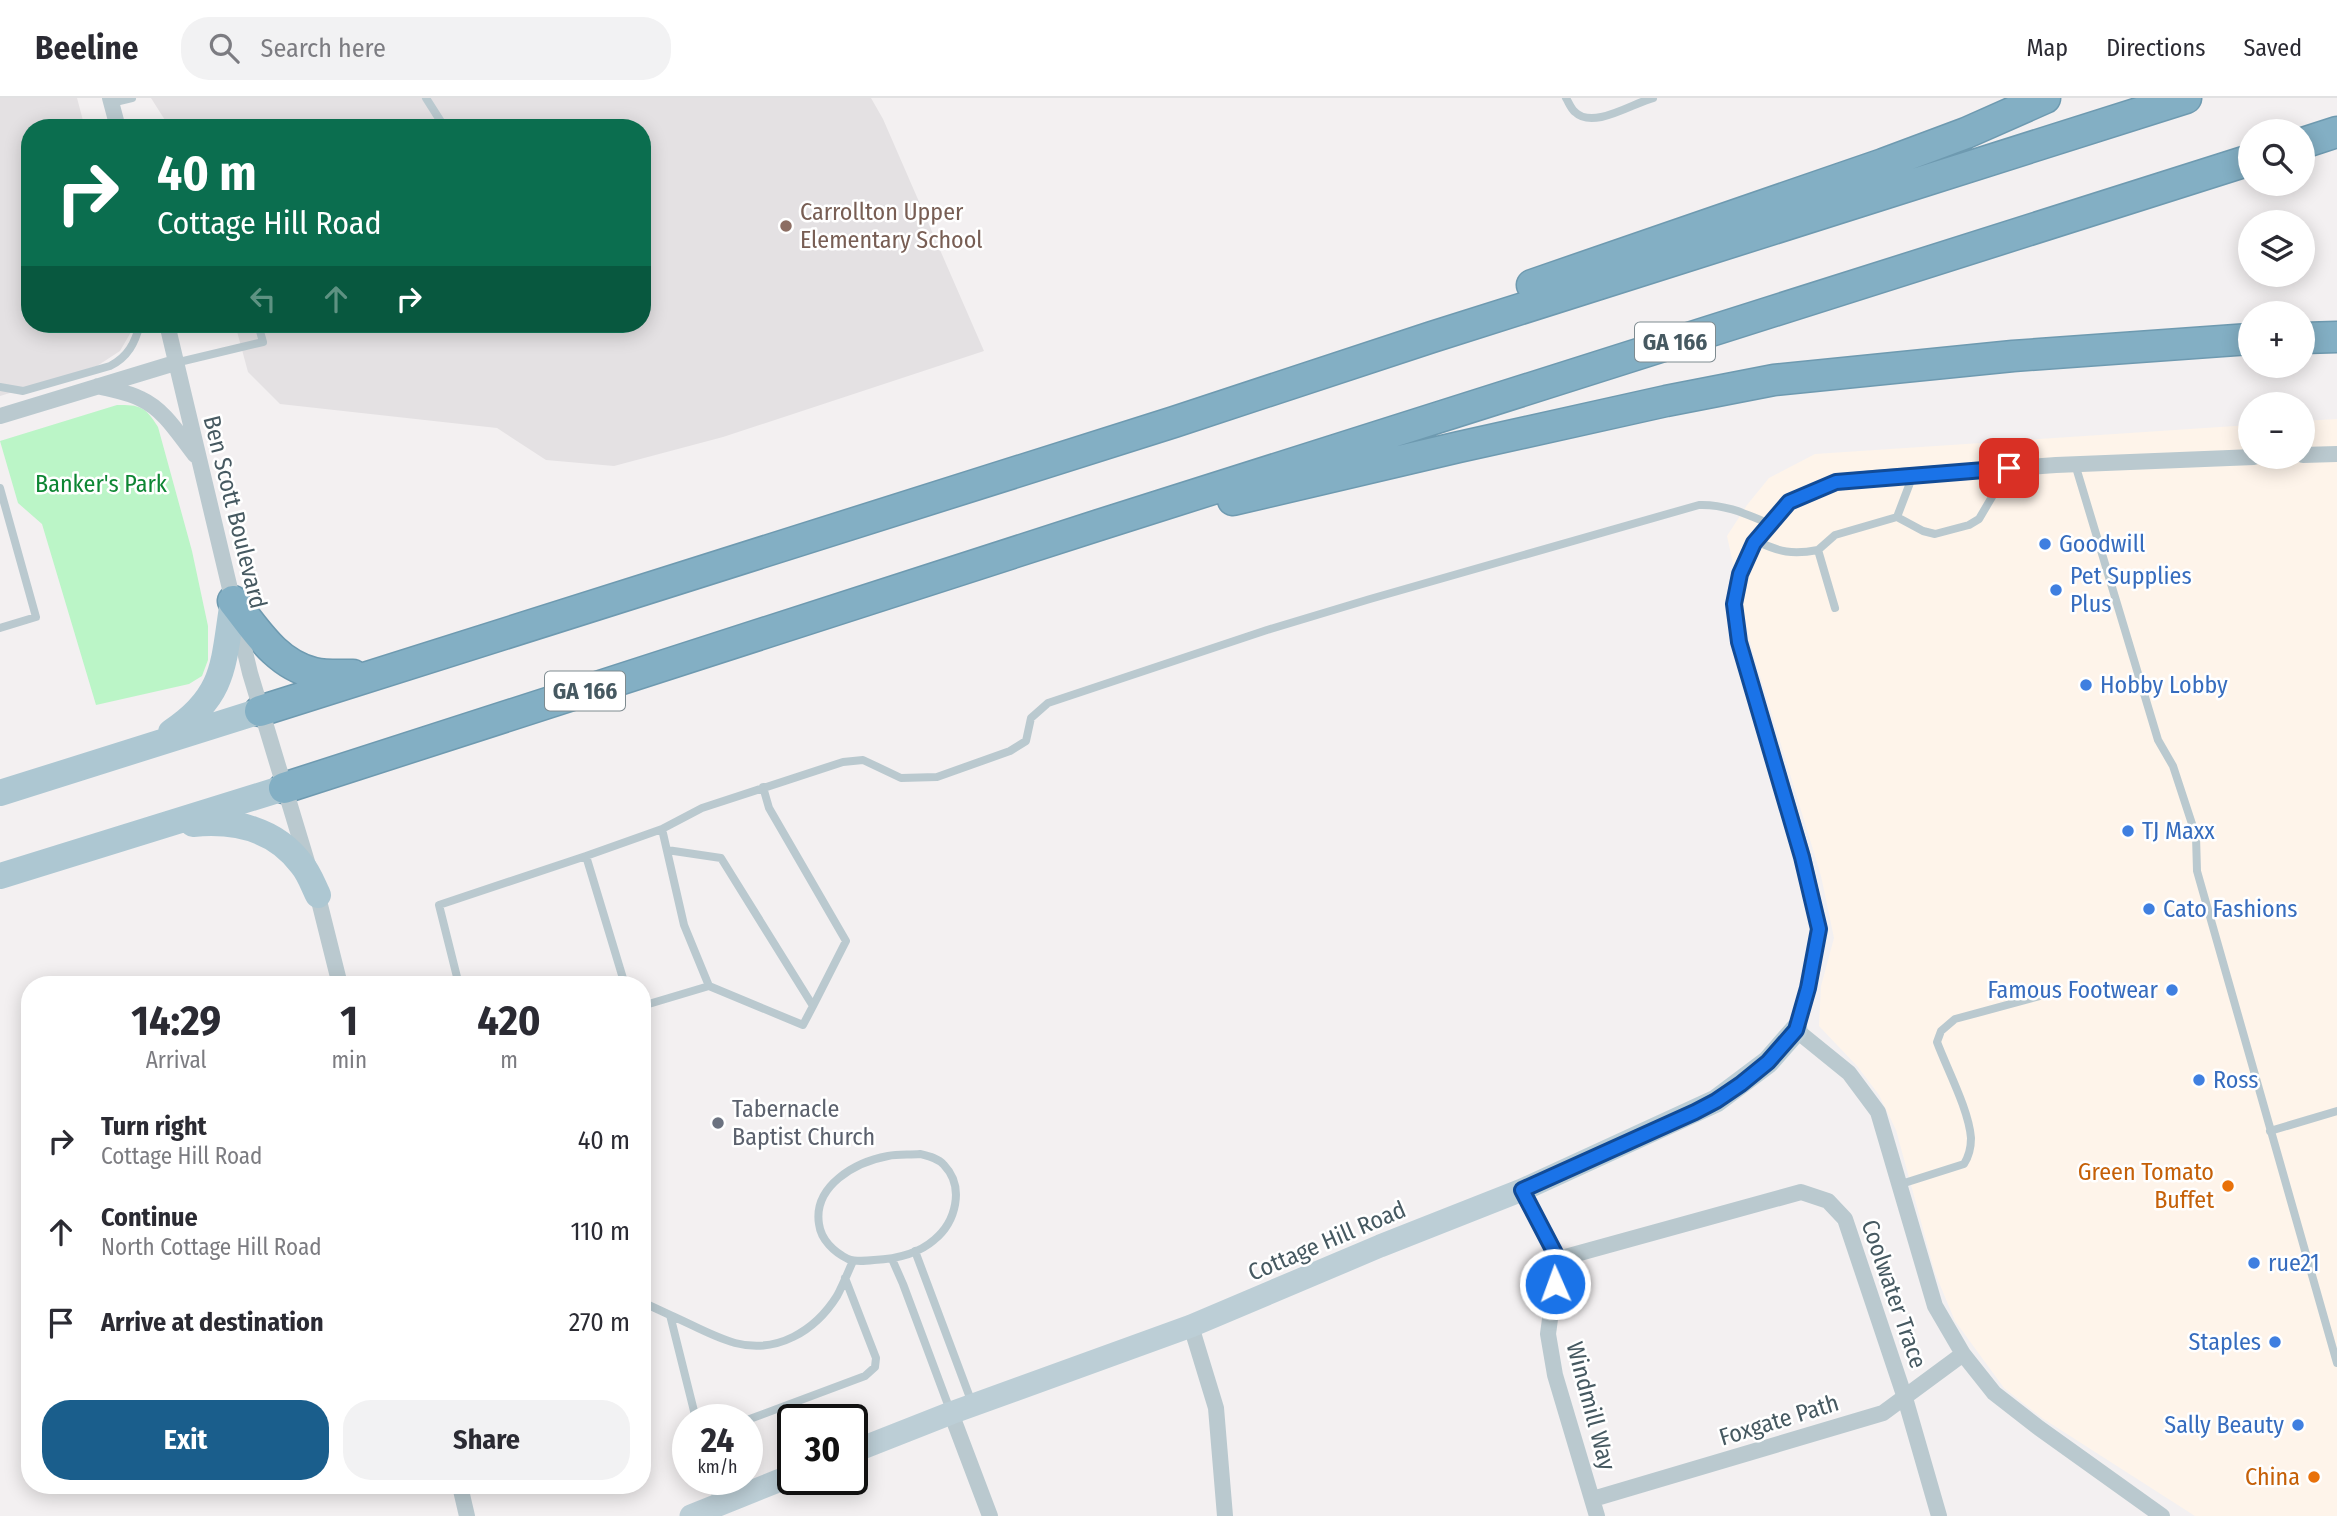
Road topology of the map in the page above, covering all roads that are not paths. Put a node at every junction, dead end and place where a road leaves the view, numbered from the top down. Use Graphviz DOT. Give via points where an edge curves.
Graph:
graph roads {
  1 [pos="132,98"];
  2 [pos="426,98"];
  3 [pos="1566,98"];
  4 [pos="1653,98"];
  5 [pos="2045,98"];
  6 [pos="2186,98"];
  7 [pos="111,101"];
  8 [pos="116,119"];
  9 [pos="439,119"];
  10 [pos="2337,132"];
  11 [pos="2315,139"];
  12 [pos="2238,163"];
  13 [pos="137,333"];
  14 [pos="169,333"];
  15 [pos="260,333"];
  16 [pos="1432,337"];
  17 [pos="2337,337"];
  18 [pos="2315,338"];
  19 [pos="2238,340"];
  20 [pos="175,363"];
  21 [pos="98,386"];
  22 [pos="0,387"];
  23 [pos="0,416"];
  24 [pos="2337,454"];
  25 [pos="2315,455"];
  26 [pos="2238,458"];
  27 [pos="199,460"];
  28 [pos="2075,464"];
  29 [pos="2009,468"];
  30 [pos="1913,475"];
  31 [pos="0,488"];
  32 [pos="4,515"];
  33 [pos="1897,517"];
  34 [pos="1770,524"];
  35 [pos="1099,525"];
  36 [pos="1756,541"];
  37 [pos="1818,550"];
  38 [pos="233,601"];
  39 [pos="1835,608"];
  40 [pos="0,628"];
  41 [pos="374,676"];
  42 [pos="260,710"];
  43 [pos="138,749"];
  44 [pos="763,787"];
  45 [pos="284,788"];
  46 [pos="0,793"];
  47 [pos="662,829"];
  48 [pos="119,839"];
  49 [pos="667,850"];
  50 [pos="586,856"];
  51 [pos="0,876"];
  52 [pos="317,895"];
  53 [pos="338,976"];
  54 [pos="457,976"];
  55 [pos="622,976"];
  56 [pos="709,986"];
  57 [pos="2055,992"];
  58 [pos="651,1003"];
  59 [pos="813,1006"];
  60 [pos="1796,1030"];
  61 [pos="2337,1111"];
  62 [pos="2270,1131"];
  63 [pos="1898,1185"];
  64 [pos="1522,1190"];
  65 [pos="915,1251"];
  66 [pos="892,1259"];
  67 [pos="1558,1259"];
  68 [pos="853,1261"];
  69 [pos="845,1278"];
  70 [pos="651,1306"];
  71 [pos="670,1315"];
  72 [pos="1191,1326"];
  73 [pos="1963,1354"];
  74 [pos="2337,1363"];
  75 [pos="1905,1398"];
  76 [pos="692,1404"];
  77 [pos="973,1406"];
  78 [pos="951,1413"];
  79 [pos="763,1414"];
  80 [pos="868,1446"];
  81 [pos="777,1481"];
  82 [pos="462,1494"];
  83 [pos="715,1495"];
  84 [pos="1593,1499"];
  85 [pos="718,1504"];
  86 [pos="467,1516"];
  87 [pos="691,1516"];
  88 [pos="990,1516"];
  89 [pos="1225,1516"];
  90 [pos="1597,1516"];
  91 [pos="1939,1516"];
  92 [pos="2162,1516"];
  1 -- 7 [label="lane"];
  2 -- 9 [label="lane"];
  3 -- 4 [label="lane" via="1582,117 1605,117"];
  5 -- 16 [label="highway" via="1883,164 1535,284"];
  6 -- 16 [label="highway"];
  7 -- 8 [label="street"];
  10 -- 11 [label="highway"];
  12 -- 35 [label="highway, GA 166"];
  13 -- 22 [label="lane" via="121,360 110,366 23,391"];
  14 -- 20 [label="street, Ben Scott Boulevard"];
  15 -- 20 [label="lane" via="263,342"];
  16 -- 41 [label="highway"];
  17 -- 18 [label="highway"];
  19 -- 35 [label="highway" via="1774,380 1264,494"];
  20 -- 21 [label="street"];
  20 -- 27 [label="street, Ben Scott Boulevard"];
  21 -- 23 [label="street"];
  21 -- 27 [label="street" via="155,407"];
  24 -- 25 [label="street"];
  26 -- 28 [label="street"];
  27 -- 38 [label="street, Ben Scott Boulevard"];
  28 -- 29 [label="street"];
  28 -- 62 [label="lane" via="2158,740 2173,766 2196,836 2197,871"];
  29 -- 30 [label="street"];
  29 -- 33 [label="lane" via="1979,519 1969,525 1935,534"];
  30 -- 33 [label="lane"];
  30 -- 34 [label="street" via="1836,482 1789,502"];
  31 -- 32 [label="lane"];
  32 -- 40 [label="lane" via="36,617"];
  33 -- 37 [label="lane" via="1835,535"];
  34 -- 36 [label="street"];
  34 -- 44 [label="lane" via="1729,507 1699,505 1357,603 1048,703 1031,718 1026,741 937,778 901,778 863,760 842,762"];
  35 -- 45 [label="highway, GA 166"];
  36 -- 37 [label="lane" via="1779,552"];
  36 -- 60 [label="street" via="1740,574 1734,604 1739,642 1819,929"];
  37 -- 39 [label="lane"];
  38 -- 41 [label="highway" via="280,658 294,667 316,673"];
  38 -- 42 [label="street, Ben Scott Boulevard"];
  38 -- 43 [label="main road" via="222,670 212,694 184,723"];
  41 -- 42 [label="highway"];
  42 -- 43 [label="main road"];
  42 -- 45 [label="street, Ben Scott Boulevard"];
  43 -- 46 [label="main road"];
  44 -- 47 [label="lane" via="702,808"];
  44 -- 59 [label="lane" via="769,808 846,941"];
  45 -- 48 [label="main road"];
  45 -- 52 [label="street, Ben Scott Boulevard"];
  47 -- 49 [label="lane"];
  47 -- 50 [label="lane"];
  48 -- 51 [label="main road"];
  48 -- 52 [label="main road" via="194,823 242,825 268,834 287,848 303,866"];
  49 -- 56 [label="lane" via="684,926"];
  49 -- 59 [label="lane" via="721,858"];
  50 -- 54 [label="lane" via="439,905"];
  50 -- 55 [label="lane"];
  52 -- 53 [label="street, Ben Scott Boulevard"];
  56 -- 58 [label="lane"];
  56 -- 59 [label="lane" via="803,1025"];
  57 -- 63 [label="lane" via="1955,1019 1941,1031 1937,1042 1966,1118 1970,1154 1964,1164"];
  60 -- 63 [label="street" via="1849,1073 1878,1112"];
  60 -- 64 [label="street, Cottage Hill Road" via="1768,1062 1716,1101"];
  61 -- 62 [label="lane"];
  62 -- 74 [label="lane"];
  63 -- 73 [label="street" via="1936,1307"];
  64 -- 67 [label="street"];
  64 -- 72 [label="street, Cottage Hill Road"];
  65 -- 66 [label="lane"];
  65 -- 68 [label="lane" via="935,1240 956,1207 952,1176 933,1157 886,1156 846,1172 821,1199 819,1227 826,1241 836,1253"];
  65 -- 77 [label="lane"];
  66 -- 68 [label="lane"];
  66 -- 78 [label="lane"];
  67 -- 75 [label="street, Coolwater Trace" via="1801,1192 1828,1201 1845,1219"];
  67 -- 84 [label="street, Windmill Way" via="1548,1334 1555,1375"];
  68 -- 69 [label="lane"];
  69 -- 71 [label="lane" via="819,1319 797,1336 776,1344 735,1343"];
  69 -- 79 [label="lane" via="876,1358 875,1367 865,1376"];
  70 -- 71 [label="lane"];
  71 -- 76 [label="lane"];
  72 -- 77 [label="street, Cottage Hill Road"];
  72 -- 89 [label="street" via="1216,1408"];
  73 -- 75 [label="street, Foxgate Path"];
  73 -- 92 [label="street" via="1994,1393"];
  75 -- 84 [label="street, Foxgate Path" via="1882,1413"];
  75 -- 91 [label="street, Coolwater Trace"];
  77 -- 78 [label="street, Cottage Hill Road"];
  78 -- 80 [label="street, Cottage Hill Road"];
  78 -- 88 [label="street"];
  81 -- 85 [label="street"];
  82 -- 86 [label="street"];
  83 -- 85 [label="lane"];
  84 -- 90 [label="street, Windmill Way"];
  85 -- 87 [label="street"];
}
